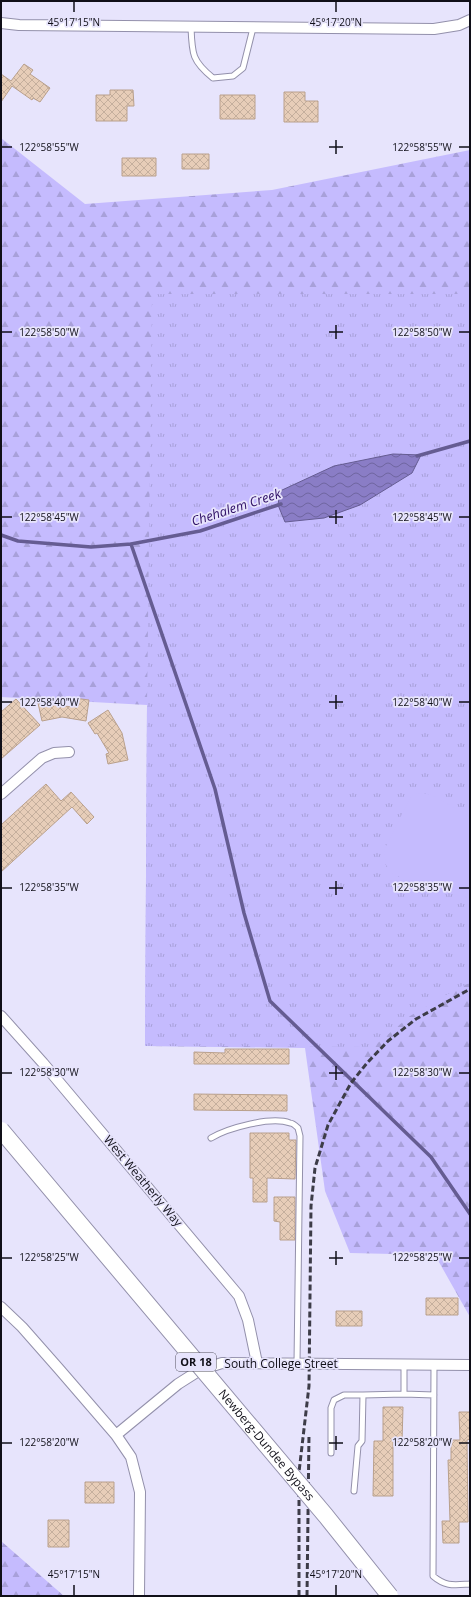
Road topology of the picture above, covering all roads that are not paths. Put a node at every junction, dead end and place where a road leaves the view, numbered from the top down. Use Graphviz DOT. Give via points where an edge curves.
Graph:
graph roads {
  1 [pos="470,20"];
  2 [pos="1,23"];
  3 [pos="191,27"];
  4 [pos="253,28"];
  5 [pos="69,752"];
  6 [pos="1,794"];
  7 [pos="1,1016"];
  8 [pos="1,1130"];
  9 [pos="211,1138"];
  10 [pos="1,1307"];
  11 [pos="257,1363"];
  12 [pos="297,1363"];
  13 [pos="404,1364"];
  14 [pos="434,1364"];
  15 [pos="470,1364"];
  16 [pos="404,1394"];
  17 [pos="363,1395"];
  18 [pos="434,1395"];
  19 [pos="116,1435"];
  20 [pos="331,1453"];
  21 [pos="354,1492"];
  22 [pos="470,1584"];
  23 [pos="139,1596"];
  24 [pos="390,1596"];
  1 -- 4 [label="street" via="459,25 434,29"];
  2 -- 3 [label="street"];
  3 -- 4 [label="street"];
  3 -- 4 [label="lane" via="196,62 213,78 233,76 243,68"];
  5 -- 6 [label="street" via="42,758"];
  7 -- 11 [label="street, West Weatherly Way" via="44,1063 239,1296 248,1320"];
  8 -- 24 [label="highway, Newberg-Dundee Bypass / OR 18, bridge" via="321,1510"];
  9 -- 12 [label="lane" via="245,1125 270,1121 291,1122 298,1128 300,1136"];
  10 -- 19 [label="street" via="22,1327"];
  11 -- 12 [label="street, South College Street"];
  11 -- 19 [label="street, South College Street" via="222,1363 200,1370 157,1399"];
  12 -- 13 [label="street, South College Street"];
  13 -- 14 [label="street, South College Street"];
  13 -- 16 [label="lane"];
  14 -- 15 [label="street, South College Street"];
  14 -- 18 [label="lane"];
  16 -- 17 [label="lane"];
  16 -- 18 [label="lane"];
  17 -- 20 [label="lane" via="344,1395 334,1400 331,1408"];
  17 -- 21 [label="lane" via="362,1441 358,1446"];
  18 -- 22 [label="lane" via="433,1576 447,1585"];
  19 -- 23 [label="street" via="131,1457 140,1492"];
}
